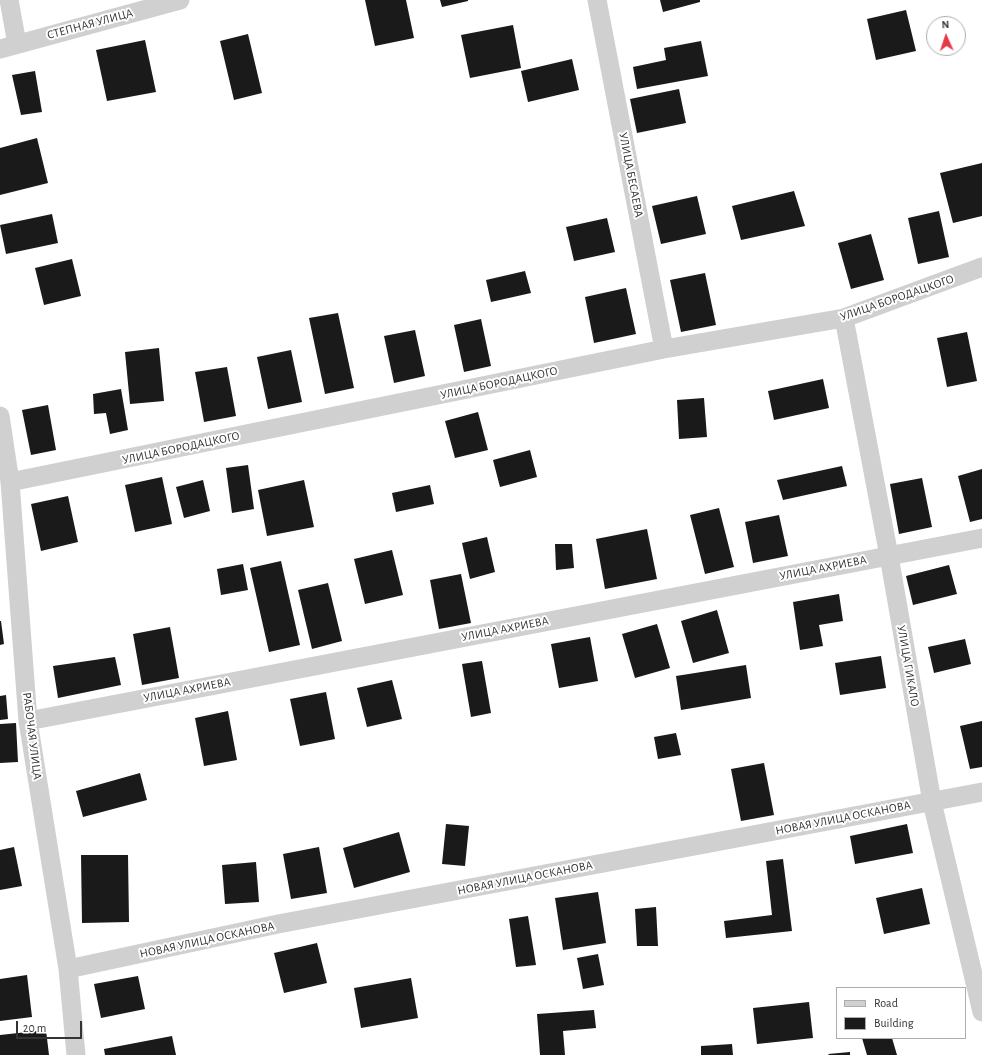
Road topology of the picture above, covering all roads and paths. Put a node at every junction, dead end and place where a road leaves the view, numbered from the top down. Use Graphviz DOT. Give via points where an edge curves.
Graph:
graph roads {
  1 [pos="9,0"];
  2 [pos="180,0"];
  3 [pos="597,0"];
  4 [pos="8,46"];
  5 [pos="982,267"];
  6 [pos="844,318"];
  7 [pos="664,349"];
  8 [pos="0,416"];
  9 [pos="10,482"];
  10 [pos="982,538"];
  11 [pos="889,556"];
  12 [pos="28,721"];
  13 [pos="982,792"];
  14 [pos="932,802"];
  15 [pos="68,969"];
  16 [pos="982,1012"];
  17 [pos="76,1055"];
  1 -- 4 [label="street"];
  2 -- 4 [label="street, СТЕПНАЯ УЛИЦА"];
  3 -- 7 [label="street, УЛИЦА БЕСАЕВА"];
  5 -- 6 [label="street, УЛИЦА БОРОДАЦКОГО"];
  6 -- 7 [label="street, УЛИЦА БОРОДАЦКОГО"];
  6 -- 11 [label="street, УЛИЦА ГИКАЛО"];
  7 -- 9 [label="street, УЛИЦА БОРОДАЦКОГО"];
  8 -- 9 [label="street, РАБОЧАЯ УЛИЦА"];
  9 -- 12 [label="street, РАБОЧАЯ УЛИЦА"];
  10 -- 11 [label="street, УЛИЦА АХРИЕВА"];
  11 -- 12 [label="street, УЛИЦА АХРИЕВА"];
  11 -- 14 [label="street, УЛИЦА ГИКАЛО"];
  12 -- 15 [label="street, РАБОЧАЯ УЛИЦА"];
  13 -- 14 [label="street, НОВАЯ УЛИЦА ОСКАНОВА"];
  14 -- 15 [label="street, НОВАЯ УЛИЦА ОСКАНОВА" via="278,924"];
  14 -- 16 [label="street, УЛИЦА ГИКАЛО"];
  15 -- 17 [label="street, РАБОЧАЯ УЛИЦА"];
}
